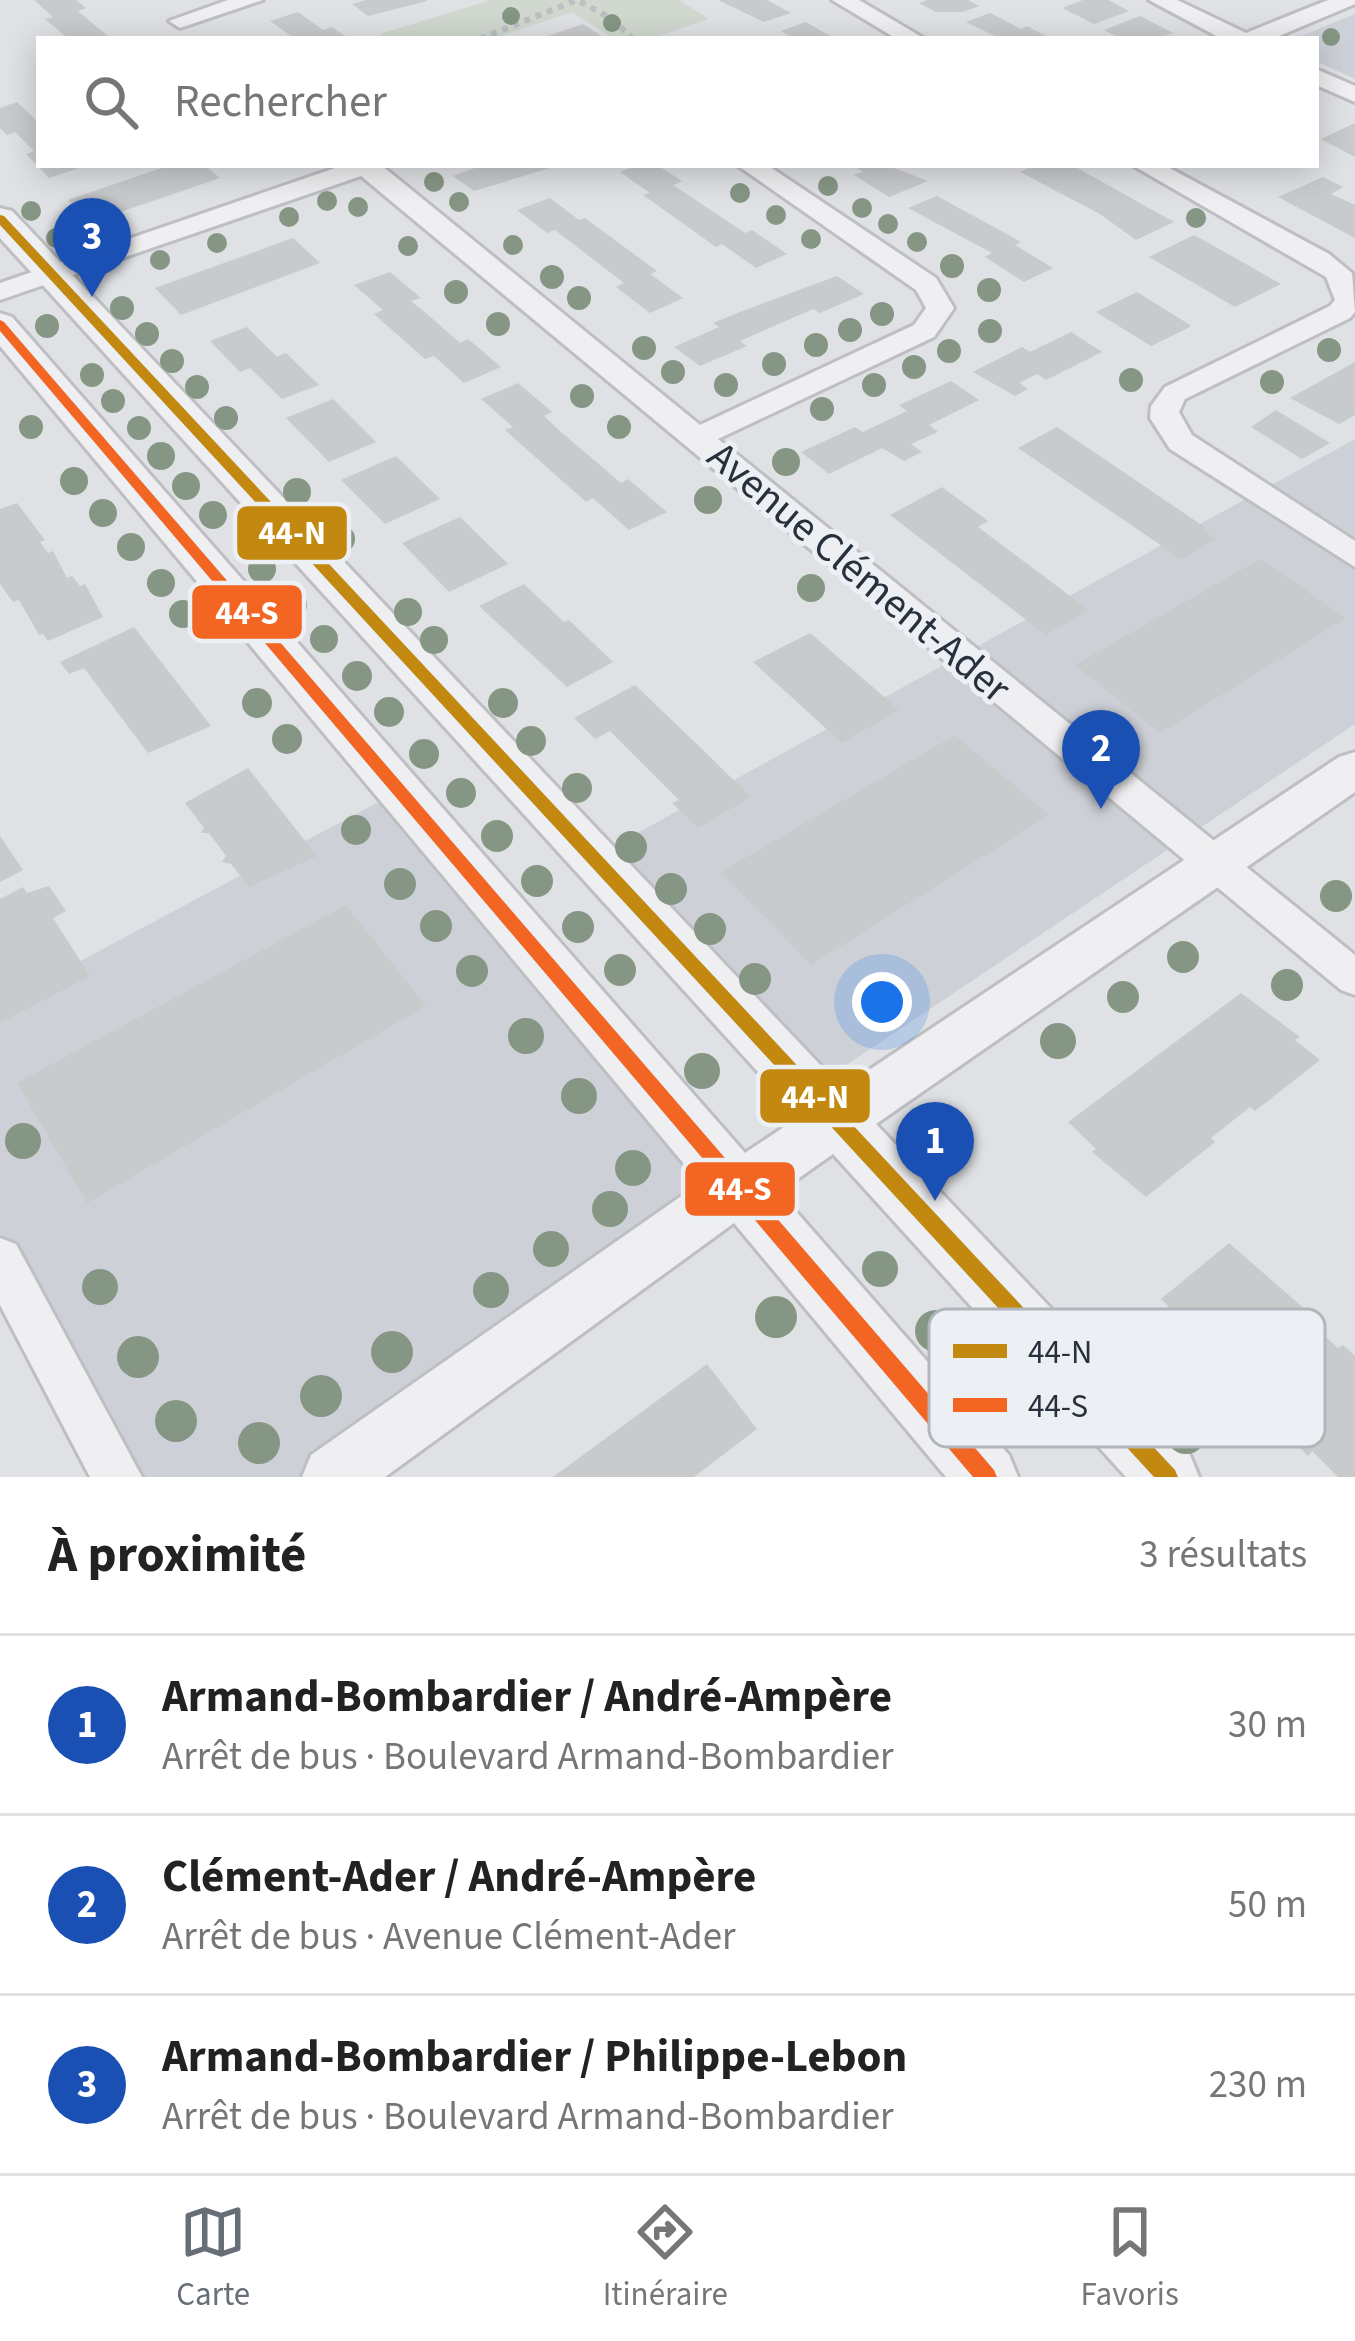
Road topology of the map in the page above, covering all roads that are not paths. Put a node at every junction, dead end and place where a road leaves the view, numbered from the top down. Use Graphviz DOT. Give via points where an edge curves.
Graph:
graph roads {
  1 [pos="252,0"];
  2 [pos="843,0"];
  3 [pos="1160,0"];
  4 [pos="1347,0"];
  5 [pos="199,36"];
  6 [pos="909,36"];
  7 [pos="1234,36"];
  8 [pos="1259,36"];
  9 [pos="1319,77"];
  10 [pos="1355,95"];
  11 [pos="356,168"];
  12 [pos="369,168"];
  13 [pos="754,168"];
  14 [pos="1150,168"];
  15 [pos="0,218"];
  16 [pos="52,273"];
  17 [pos="0,292"];
  18 [pos="0,324"];
  19 [pos="698,437"];
  20 [pos="1355,556"];
  21 [pos="1355,769"];
  22 [pos="1217,865"];
  23 [pos="1355,978"];
  24 [pos="838,1120"];
  25 [pos="737,1189"];
  26 [pos="0,1259"];
  27 [pos="1013,1309"];
  28 [pos="929,1410"];
  29 [pos="961,1447"];
  30 [pos="1140,1447"];
  31 [pos="118,1477"];
  32 [pos="333,1477"];
  33 [pos="987,1477"];
  34 [pos="1168,1477"];
  1 -- 5 [label="street" via="174,16"];
  2 -- 6 [label="street"];
  3 -- 7 [label="street"];
  4 -- 8 [label="street"];
  9 -- 10 [label="street"];
  11 -- 16 [label="street"];
  12 -- 19 [label="street, Avenue Clément-Ader"];
  13 -- 19 [label="street" via="926,284 942,309 924,331"];
  14 -- 20 [label="street" via="1319,260 1347,287 1340,312 1175,393 1163,414 1181,442"];
  15 -- 16 [label="street"];
  16 -- 17 [label="street"];
  16 -- 24 [label="street"];
  18 -- 25 [label="street"];
  19 -- 22 [label="street, Avenue Clément-Ader"];
  21 -- 22 [label="street"];
  22 -- 23 [label="street, Avenue Clément-Ader"];
  22 -- 24 [label="street"];
  24 -- 25 [label="street"];
  24 -- 27 [label="street"];
  25 -- 28 [label="street"];
  25 -- 32 [label="street"];
  26 -- 31 [label="street"];
  29 -- 33 [label="street"];
  30 -- 34 [label="street"];
}
